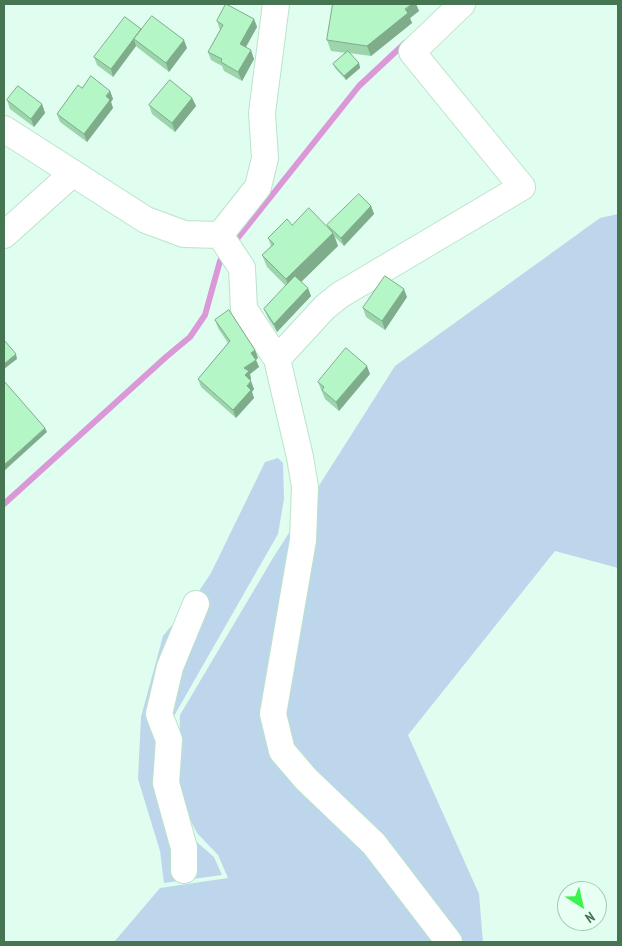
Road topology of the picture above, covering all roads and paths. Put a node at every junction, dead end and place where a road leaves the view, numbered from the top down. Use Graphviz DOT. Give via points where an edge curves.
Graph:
graph roads {
  1 [pos="276,4"];
  2 [pos="462,4"];
  3 [pos="4,129"];
  4 [pos="73,173"];
  5 [pos="4,235"];
  6 [pos="220,235"];
  7 [pos="277,359"];
  8 [pos="196,604"];
  9 [pos="184,870"];
  10 [pos="449,942"];
  1 -- 6 [label="street" via="262,113 265,158 258,187"];
  2 -- 7 [label="street" via="412,52 522,187 340,295"];
  3 -- 4 [label="street"];
  4 -- 5 [label="street"];
  4 -- 6 [label="street" via="146,220 184,234"];
  6 -- 7 [label="street" via="242,268 244,309"];
  7 -- 10 [label="street" via="305,487 303,540 273,714 282,751 306,779 374,844"];
  8 -- 9 [label="street" via="170,666 159,714 169,740 166,783 184,848"];
}
